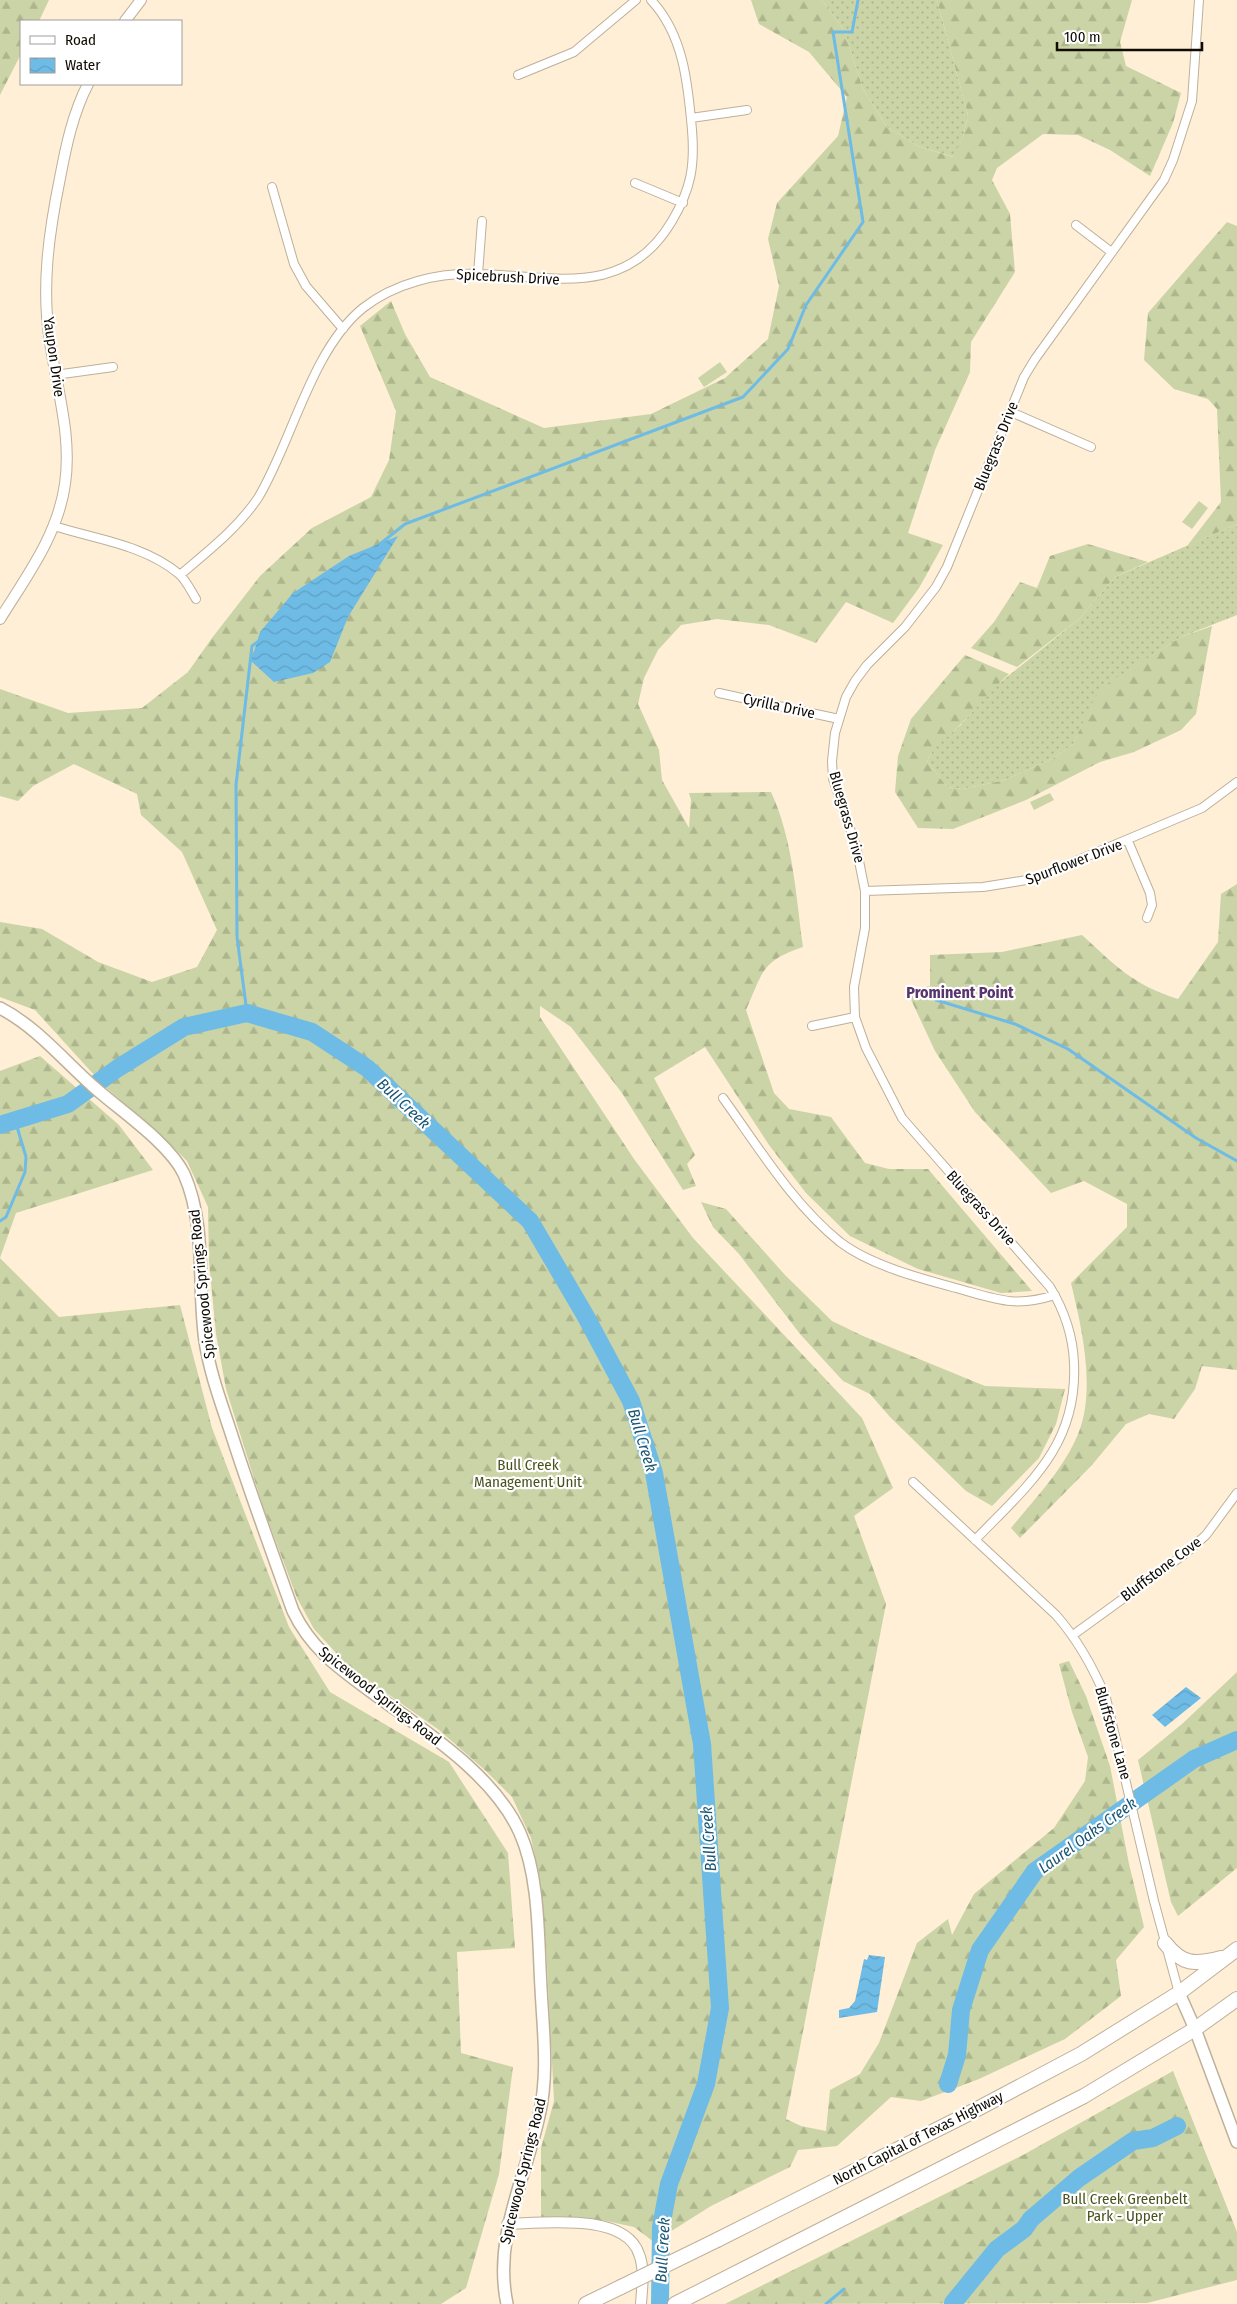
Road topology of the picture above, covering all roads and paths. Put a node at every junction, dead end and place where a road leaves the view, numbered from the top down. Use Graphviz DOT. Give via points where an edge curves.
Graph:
graph roads {
  1 [pos="141,0"];
  2 [pos="636,0"];
  3 [pos="651,0"];
  4 [pos="1199,0"];
  5 [pos="126,20"];
  6 [pos="518,75"];
  7 [pos="88,85"];
  8 [pos="747,110"];
  9 [pos="691,118"];
  10 [pos="635,183"];
  11 [pos="272,187"];
  12 [pos="683,203"];
  13 [pos="482,221"];
  14 [pos="1076,226"];
  15 [pos="1110,252"];
  16 [pos="478,274"];
  17 [pos="343,329"];
  18 [pos="113,367"];
  19 [pos="55,376"];
  20 [pos="1011,412"];
  21 [pos="1091,447"];
  22 [pos="54,526"];
  23 [pos="180,575"];
  24 [pos="196,599"];
  25 [pos="0,619"];
  26 [pos="719,693"];
  27 [pos="839,719"];
  28 [pos="1237,782"];
  29 [pos="1128,841"];
  30 [pos="865,891"];
  31 [pos="1147,918"];
  32 [pos="0,1008"];
  33 [pos="855,1017"];
  34 [pos="812,1026"];
  35 [pos="724,1098"];
  36 [pos="1055,1295"];
  37 [pos="912,1482"];
  38 [pos="1237,1492"];
  39 [pos="976,1540"];
  40 [pos="1073,1634"];
  41 [pos="1165,1943"];
  42 [pos="1232,1953"];
  43 [pos="1179,1993"];
  44 [pos="1237,1999"];
  45 [pos="1195,2029"];
  46 [pos="1237,2142"];
  47 [pos="507,2224"];
  48 [pos="507,2304"];
  49 [pos="586,2304"];
  50 [pos="641,2304"];
  51 [pos="675,2304"];
  1 -- 5 [label="street"];
  2 -- 6 [label="street" via="574,52"];
  3 -- 9 [label="street, Spicebrush Drive" via="660,10 678,46 685,68"];
  4 -- 15 [label="street, Bluegrass Drive" via="1192,101 1180,141 1164,180"];
  7 -- 19 [label="street, Yaupon Drive" via="64,156 47,256 49,340"];
  8 -- 9 [label="street"];
  9 -- 12 [label="street, Spicebrush Drive" via="693,170"];
  10 -- 12 [label="street"];
  11 -- 17 [label="street" via="294,264 306,286"];
  12 -- 16 [label="street, Spicebrush Drive" via="653,246 624,267 595,277 566,280"];
  13 -- 16 [label="street"];
  14 -- 15 [label="street"];
  15 -- 20 [label="street, Bluegrass Drive" via="1035,358"];
  16 -- 17 [label="street, Spicebrush Drive" via="430,277 405,285 363,308"];
  17 -- 23 [label="street, Spicebrush Drive" via="325,354 258,498 228,533"];
  18 -- 19 [label="street"];
  19 -- 22 [label="street, Yaupon Drive" via="66,431 68,461"];
  20 -- 21 [label="street"];
  20 -- 27 [label="street, Bluegrass Drive" via="936,587 855,681"];
  22 -- 23 [label="street" via="135,550 159,560"];
  22 -- 25 [label="street, Yaupon Drive"];
  23 -- 24 [label="street"];
  26 -- 27 [label="street, Cyrilla Drive"];
  27 -- 30 [label="street, Bluegrass Drive" via="832,761 833,778 856,846"];
  28 -- 29 [label="street, Spurflower Drive" via="1202,808"];
  29 -- 30 [label="street, Spurflower Drive" via="1033,880 1009,885"];
  29 -- 31 [label="street" via="1150,893 1152,904"];
  30 -- 33 [label="street, Bluegrass Drive" via="865,928 854,987"];
  32 -- 47 [label="main road, Spicewood Springs Road" via="37,1034 174,1157 183,1173 197,1218 205,1342 213,1378 251,1495 292,1610 302,1629 313,1645 345,1673 469,1768 506,1809 520,1833 532,1880 538,1926 544,2090 530,2151"];
  33 -- 34 [label="street"];
  33 -- 36 [label="street, Bluegrass Drive" via="866,1048 902,1118 1035,1268"];
  35 -- 36 [label="street" via="781,1180 810,1214 842,1243 915,1278 1011,1303 1035,1302"];
  36 -- 39 [label="street, Bluegrass Drive" via="1070,1333 1074,1355 1075,1391 1071,1412 1056,1448 1043,1467"];
  37 -- 39 [label="street, Bluffstone Lane"];
  38 -- 40 [label="street, Bluffstone Cove" via="1206,1535 1186,1553"];
  39 -- 40 [label="street, Bluffstone Lane"];
  40 -- 41 [label="street, Bluffstone Lane" via="1106,1698"];
  41 -- 42 [label="highway" via="1175,1956 1191,1962 1210,1962"];
  41 -- 43 [label="street, Bluffstone Lane"];
  42 -- 43 [label="highway, North Capital of Texas Highway"];
  43 -- 45 [label="main road"];
  43 -- 49 [label="highway, North Capital of Texas Highway, bridge" via="1034,2080"];
  44 -- 45 [label="highway"];
  45 -- 46 [label="main road"];
  45 -- 51 [label="highway" via="1084,2096"];
  47 -- 48 [label="main road, Spicewood Springs Road" via="502,2269"];
  47 -- 50 [label="street" via="600,2225 622,2232 633,2242 642,2261"];
}
